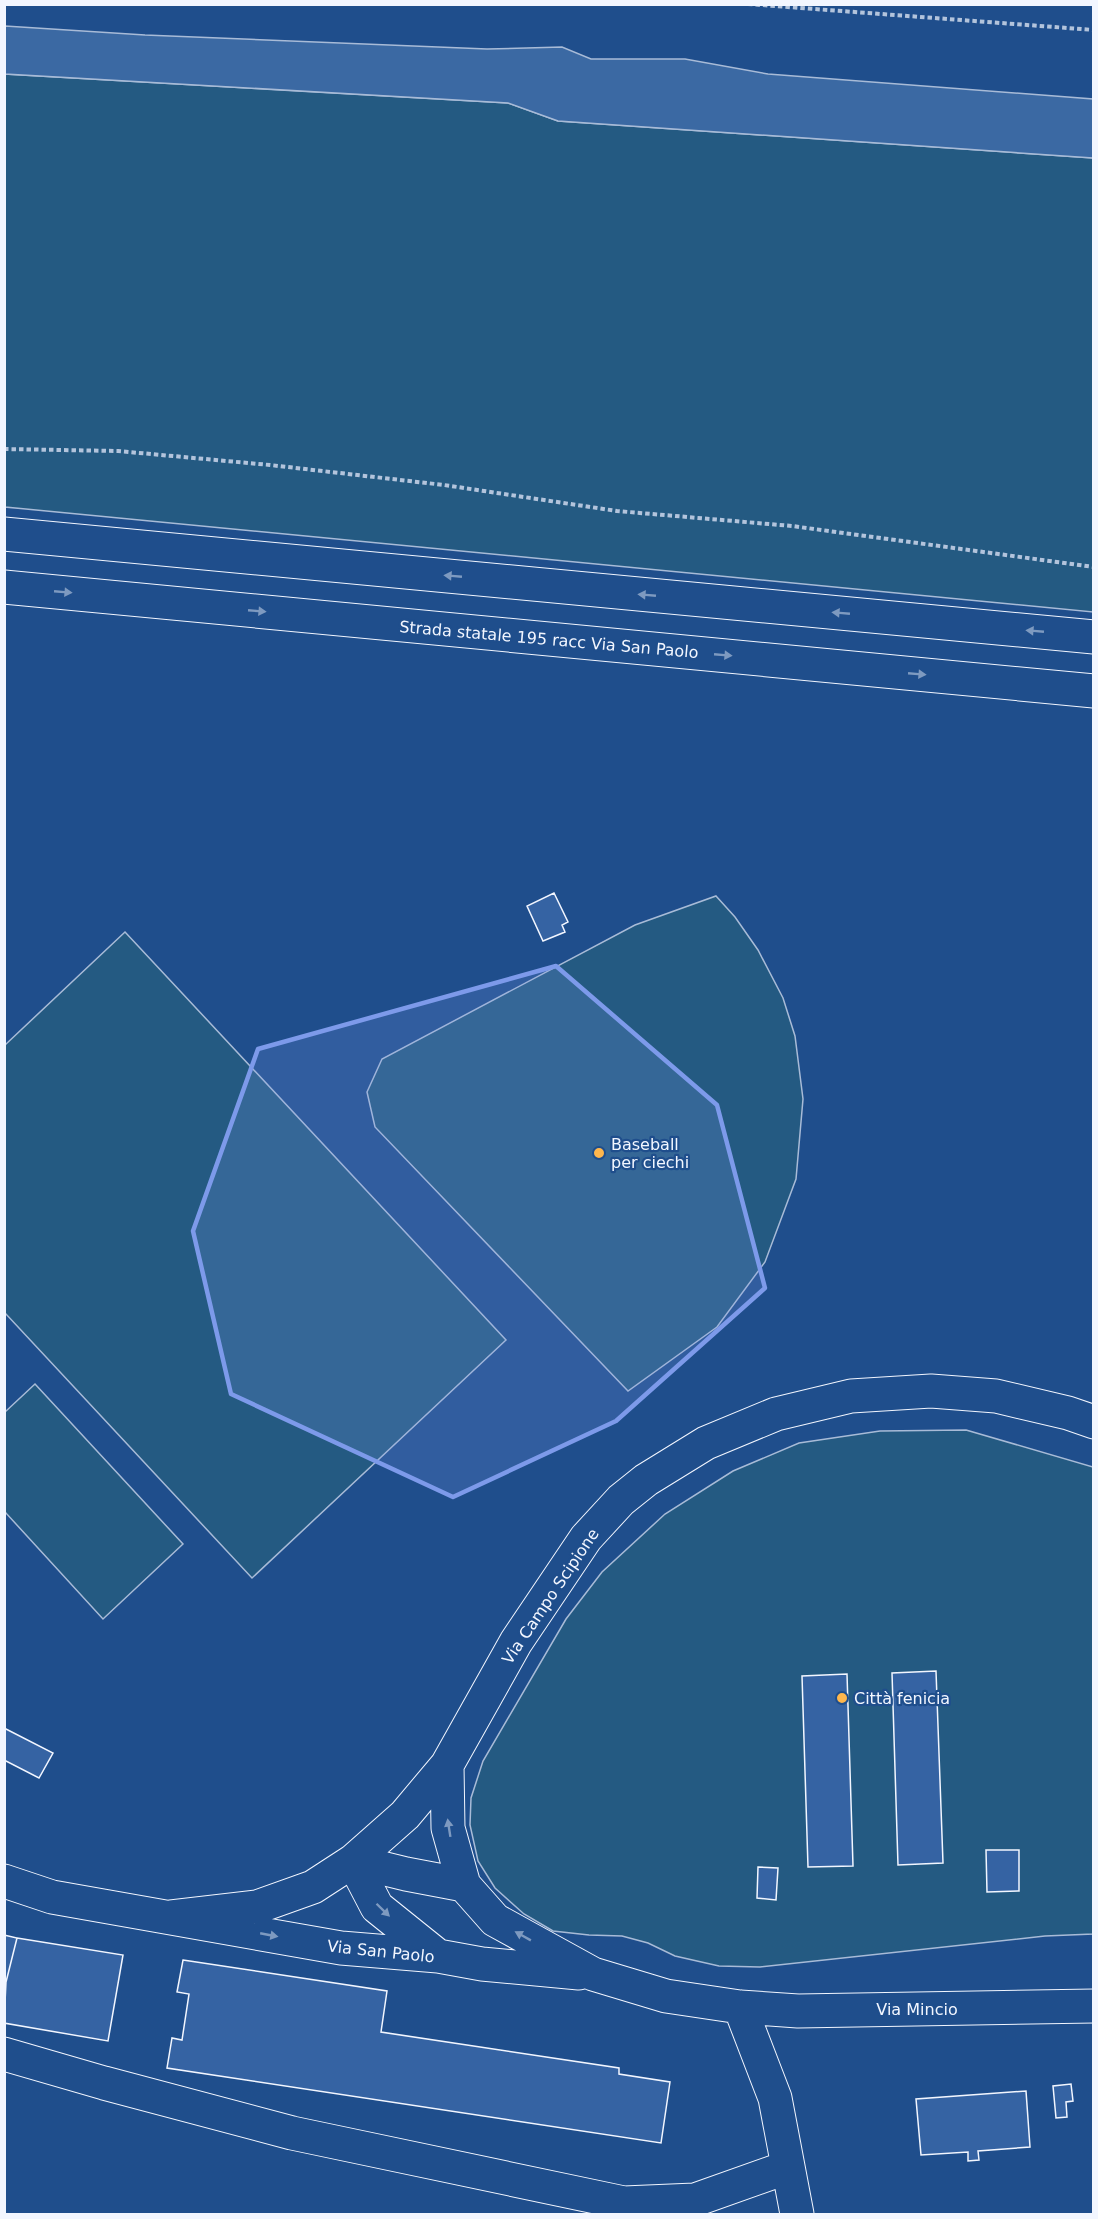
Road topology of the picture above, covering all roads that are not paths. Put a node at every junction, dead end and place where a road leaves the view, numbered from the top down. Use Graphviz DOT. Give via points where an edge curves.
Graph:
graph roads {
  1 [pos="4,534"];
  2 [pos="4,587"];
  3 [pos="1094,637"];
  4 [pos="1094,691"];
  5 [pos="1094,1422"];
  6 [pos="447,1765"];
  7 [pos="353,1861"];
  8 [pos="4,1881"];
  9 [pos="464,1885"];
  10 [pos="171,1917"];
  11 [pos="438,1956"];
  12 [pos="593,1974"];
  13 [pos="1094,2006"];
  14 [pos="740,2007"];
  15 [pos="4,2054"];
  16 [pos="788,2167"];
  17 [pos="797,2214"];
  3 -- 1 [label="main road, one-way"];
  2 -- 4 [label="main road, Strada statale 195 racc Via San Paolo, one-way"];
  5 -- 6 [label="main road, Via Campo Scipione" via="996,1396 932,1391 851,1396 776,1414 706,1443 646,1480 585,1538 516,1642"];
  6 -- 7 [label="main road, Via Campo Scipione" via="405,1815"];
  9 -- 6 [label="main road, Via San Paolo, one-way" via="448,1828"];
  7 -- 9 [label="main road"];
  7 -- 10 [label="main road, Via San Paolo" via="313,1887 257,1907"];
  7 -- 11 [label="main road, one-way" via="377,1907"];
  8 -- 10 [label="main road, Via San Paolo" via="52,1897"];
  12 -- 9 [label="main road, Via San Paolo, one-way" via="495,1920"];
  10 -- 11 [label="main road, Via San Paolo, one-way" via="341,1948"];
  11 -- 12 [label="main road, Via San Paolo"];
  12 -- 14 [label="main road, Via San Paolo" via="666,1996"];
  13 -- 14 [label="main road, Via Mincio" via="798,2011"];
  14 -- 16 [label="main road" via="775,2098"];
  15 -- 16 [label="main road" via="292,2133 624,2203 696,2200"];
  16 -- 17 [label="main road"];
}
